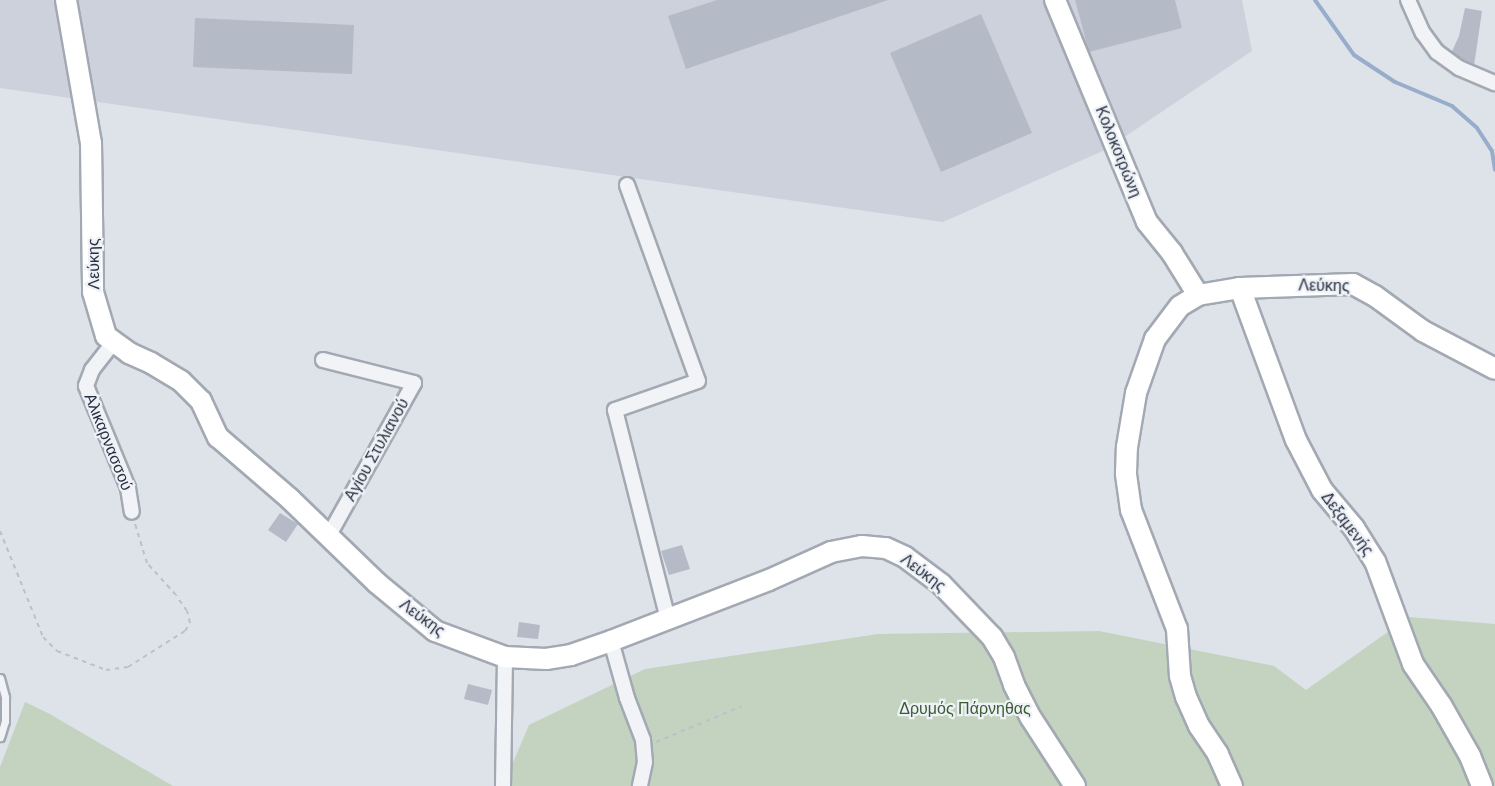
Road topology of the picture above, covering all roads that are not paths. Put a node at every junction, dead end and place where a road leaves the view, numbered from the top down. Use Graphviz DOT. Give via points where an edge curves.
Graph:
graph roads {
  1 [pos="66,0"];
  2 [pos="1055,0"];
  3 [pos="1408,0"];
  4 [pos="1495,83"];
  5 [pos="627,185"];
  6 [pos="1240,288"];
  7 [pos="1197,295"];
  8 [pos="113,343"];
  9 [pos="323,360"];
  10 [pos="1495,369"];
  11 [pos="132,512"];
  12 [pos="328,535"];
  13 [pos="668,619"];
  14 [pos="611,641"];
  15 [pos="505,657"];
  16 [pos="0,678"];
  17 [pos="0,737"];
  18 [pos="503,786"];
  19 [pos="640,786"];
  20 [pos="1075,786"];
  21 [pos="1232,786"];
  22 [pos="1482,786"];
  1 -- 8 [label="street, Λεύκης" via="91,143 93,292 106,336"];
  2 -- 7 [label="street, Κολοκοτρώνη" via="1147,222 1172,253"];
  3 -- 4 [label="street" via="1437,52 1458,68"];
  5 -- 13 [label="street" via="698,381 615,410"];
  6 -- 7 [label="street, Λεύκης"];
  6 -- 10 [label="street, Λεύκης" via="1353,284 1432,337"];
  6 -- 22 [label="street, Δεξαμενής" via="1296,440 1322,490 1375,561 1413,664 1470,756"];
  7 -- 21 [label="street, Λεύκης" via="1167,321 1147,359 1136,393 1126,473 1131,510 1177,629 1180,676 1186,697"];
  8 -- 11 [label="street, Αλικαρνασσού" via="86,386 128,488"];
  8 -- 12 [label="street, Λεύκης" via="181,381 201,401 218,437"];
  9 -- 12 [label="street, Αγίου Στυλιανού" via="414,383"];
  12 -- 15 [label="street, Λεύκης" via="377,583 435,631"];
  13 -- 14 [label="street, Λεύκης"];
  13 -- 20 [label="street, Λεύκης" via="831,552 862,546 886,548 905,557 940,584 992,637 1030,718"];
  14 -- 15 [label="street, Λεύκης" via="546,659"];
  14 -- 19 [label="street" via="644,747"];
  15 -- 18 [label="street"];
  16 -- 17 [label="lane" via="5,721"];
}
